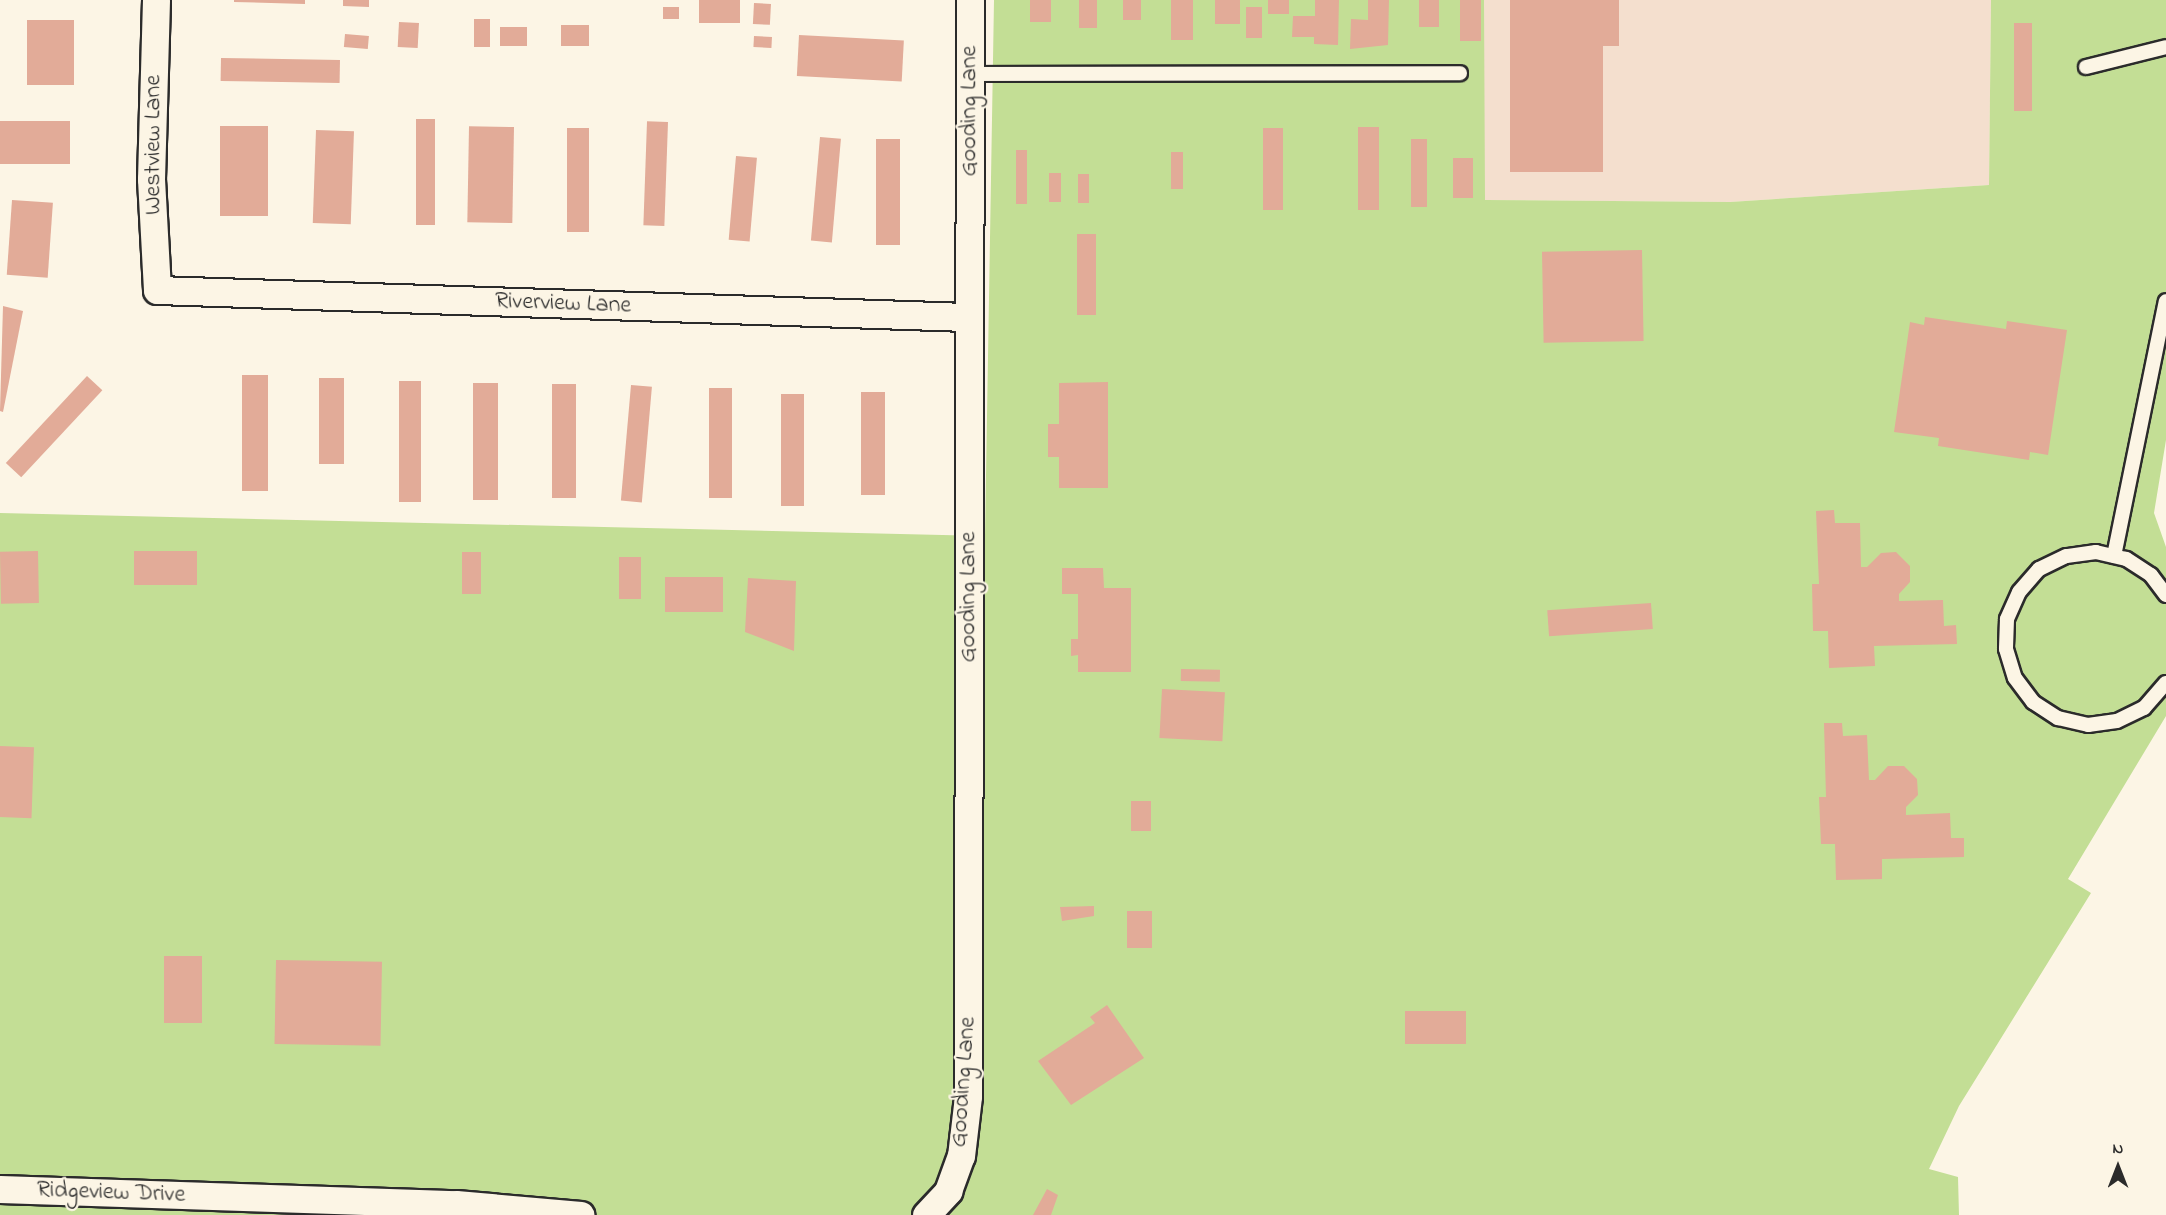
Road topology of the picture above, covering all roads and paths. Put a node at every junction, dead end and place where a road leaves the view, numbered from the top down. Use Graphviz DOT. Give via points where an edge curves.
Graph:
graph roads {
  1 [pos="156,0"];
  2 [pos="970,0"];
  3 [pos="2166,47"];
  4 [pos="2086,66"];
  5 [pos="1460,73"];
  6 [pos="970,74"];
  7 [pos="158,290"];
  8 [pos="2166,301"];
  9 [pos="968,317"];
  10 [pos="2114,556"];
  11 [pos="2166,595"];
  12 [pos="2166,683"];
  13 [pos="0,1189"];
  14 [pos="581,1215"];
  15 [pos="926,1215"];
  1 -- 7 [label="street, Westview Lane" via="151,179"];
  2 -- 6 [label="street, Gooding Lane"];
  3 -- 4 [label="lane"];
  5 -- 6 [label="lane"];
  6 -- 9 [label="street, Gooding Lane"];
  7 -- 9 [label="street, Riverview Lane"];
  8 -- 10 [label="lane"];
  9 -- 15 [label="street, Gooding Lane" via="968,1096 961,1156 948,1191"];
  10 -- 11 [label="lane" via="2151,575"];
  10 -- 12 [label="lane" via="2096,552 2066,556 2039,569 2019,592 2007,619 2006,649 2015,678 2033,702 2058,718 2088,725 2117,721 2144,708"];
  13 -- 14 [label="street, Ridgeview Drive" via="456,1204"];
}
